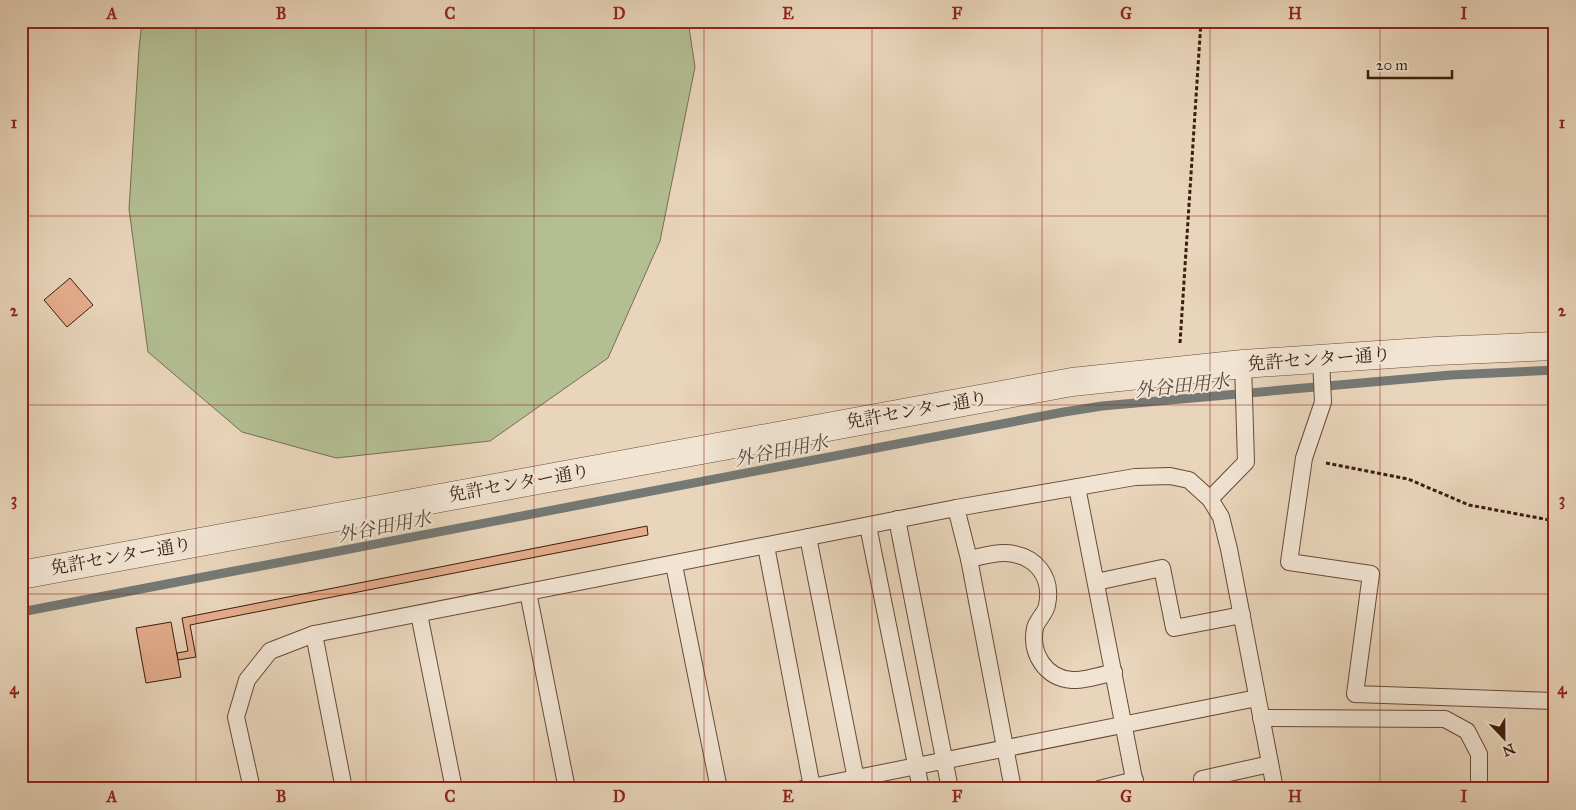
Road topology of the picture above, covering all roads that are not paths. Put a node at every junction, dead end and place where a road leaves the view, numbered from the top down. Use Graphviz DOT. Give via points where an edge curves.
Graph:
graph roads {
  1 [pos="1555,346"];
  2 [pos="1321,360"];
  3 [pos="1244,364"];
  4 [pos="1077,487"];
  5 [pos="1210,498"];
  6 [pos="956,508"];
  7 [pos="897,519"];
  8 [pos="868,526"];
  9 [pos="808,537"];
  10 [pos="766,546"];
  11 [pos="969,559"];
  12 [pos="674,565"];
  13 [pos="21,575"];
  14 [pos="1096,582"];
  15 [pos="528,592"];
  16 [pos="419,614"];
  17 [pos="1242,615"];
  18 [pos="314,634"];
  19 [pos="1114,672"];
  20 [pos="1257,698"];
  21 [pos="1555,701"];
  22 [pos="1261,718"];
  23 [pos="1124,724"];
  24 [pos="1005,748"];
  25 [pos="945,760"];
  26 [pos="1270,764"];
  27 [pos="916,766"];
  28 [pos="857,783"];
  29 [pos="1136,785"];
  30 [pos="807,788"];
  31 [pos="252,789"];
  32 [pos="344,789"];
  33 [pos="454,789"];
  34 [pos="567,789"];
  35 [pos="719,789"];
  36 [pos="921,789"];
  37 [pos="950,789"];
  38 [pos="1012,789"];
  39 [pos="1099,789"];
  40 [pos="1204,789"];
  41 [pos="1275,789"];
  42 [pos="1479,789"];
  1 -- 2 [label="street, 免許センター通り"];
  2 -- 3 [label="street, 免許センター通り"];
  2 -- 21 [label="lane" via="1323,402 1304,458 1289,562 1371,574 1356,694"];
  3 -- 5 [label="lane" via="1246,462"];
  3 -- 13 [label="street, 免許センター通り" via="1072,382"];
  4 -- 5 [label="lane" via="1135,477 1170,476 1189,480"];
  4 -- 6 [label="lane"];
  4 -- 14 [label="lane"];
  5 -- 17 [label="lane" via="1220,517 1229,549"];
  6 -- 7 [label="lane"];
  6 -- 11 [label="lane"];
  7 -- 8 [label="lane"];
  7 -- 25 [label="lane"];
  8 -- 9 [label="lane"];
  8 -- 27 [label="lane"];
  9 -- 10 [label="lane"];
  9 -- 28 [label="lane"];
  10 -- 12 [label="lane"];
  10 -- 30 [label="lane"];
  11 -- 19 [label="lane" via="1005,553 1024,556 1039,567 1049,586 1048,600 1036,625 1033,642 1038,659 1051,674 1072,680"];
  11 -- 24 [label="lane"];
  12 -- 15 [label="lane"];
  12 -- 35 [label="lane"];
  14 -- 17 [label="lane" via="1162,568 1174,628"];
  14 -- 19 [label="lane"];
  15 -- 16 [label="lane"];
  15 -- 34 [label="lane"];
  16 -- 18 [label="lane"];
  16 -- 33 [label="lane"];
  17 -- 20 [label="lane"];
  18 -- 31 [label="lane" via="270,651 247,680 236,717"];
  18 -- 32 [label="lane"];
  19 -- 23 [label="lane"];
  20 -- 22 [label="lane"];
  20 -- 23 [label="lane"];
  22 -- 26 [label="lane"];
  22 -- 42 [label="lane" via="1445,719 1467,731 1479,754"];
  23 -- 24 [label="lane"];
  23 -- 29 [label="lane"];
  24 -- 25 [label="lane"];
  24 -- 38 [label="lane"];
  25 -- 27 [label="lane"];
  25 -- 37 [label="lane"];
  26 -- 40 [label="lane" via="1202,779"];
  26 -- 41 [label="lane"];
  27 -- 28 [label="lane"];
  27 -- 36 [label="lane"];
  28 -- 30 [label="lane"];
  29 -- 39 [label="lane"];
}
